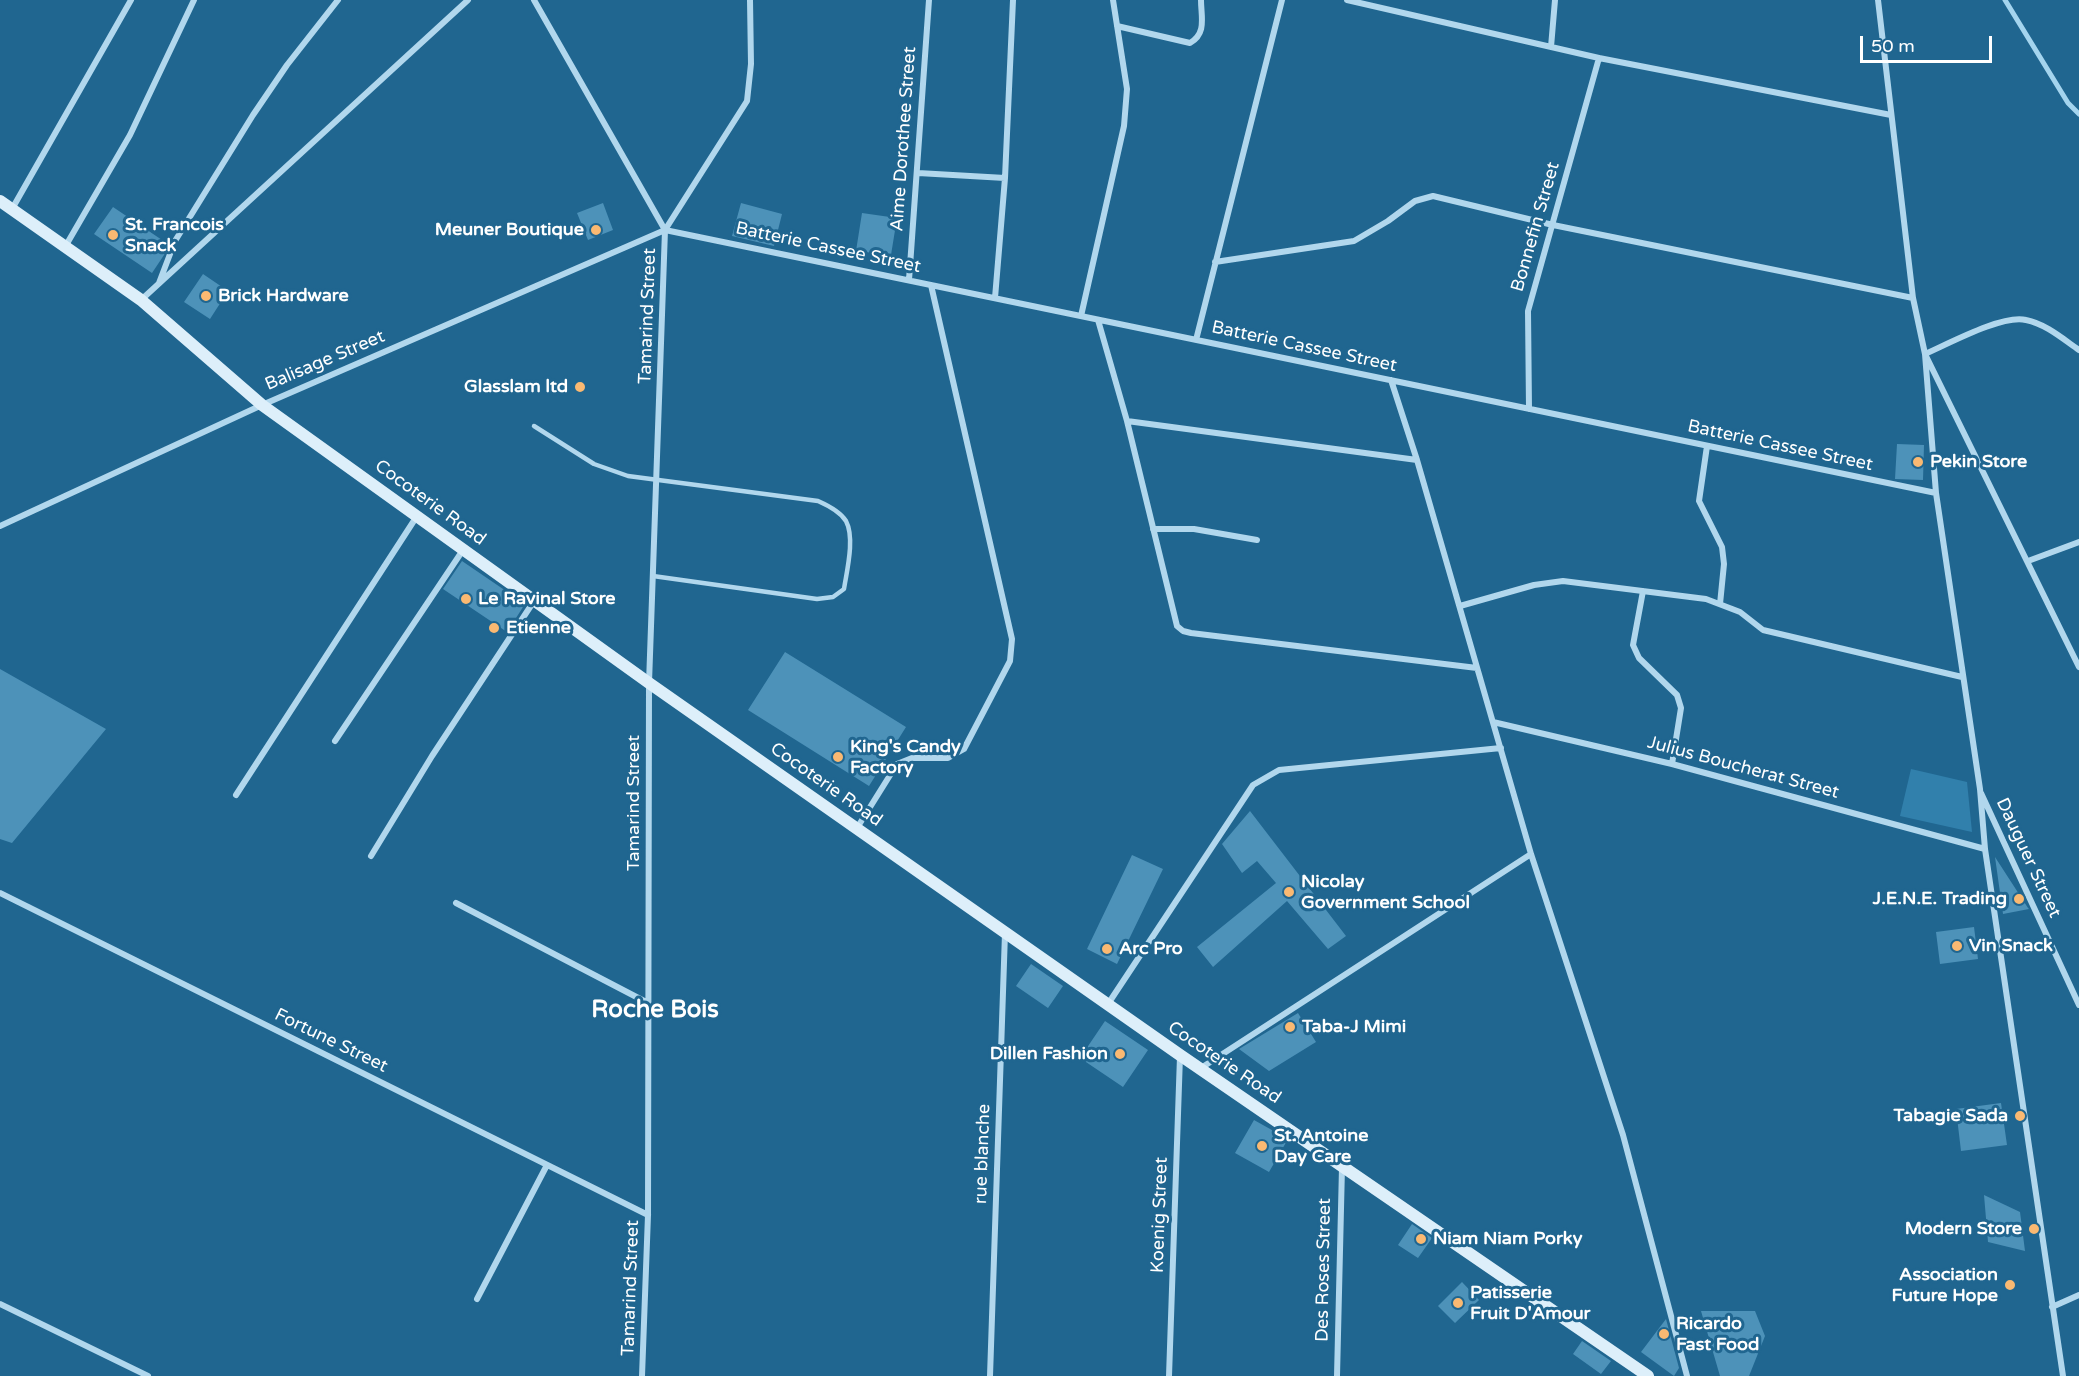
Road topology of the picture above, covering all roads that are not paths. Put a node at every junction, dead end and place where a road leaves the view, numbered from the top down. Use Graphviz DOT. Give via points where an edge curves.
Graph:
graph roads {
  1 [pos="131,0"];
  2 [pos="194,0"];
  3 [pos="338,0"];
  4 [pos="468,0"];
  5 [pos="534,0"];
  6 [pos="750,0"];
  7 [pos="929,0"];
  8 [pos="1013,0"];
  9 [pos="1113,0"];
  10 [pos="1201,0"];
  11 [pos="1282,0"];
  12 [pos="1347,0"];
  13 [pos="1555,0"];
  14 [pos="1878,0"];
  15 [pos="1118,26"];
  16 [pos="1551,47"];
  17 [pos="1599,58"];
  18 [pos="1891,115"];
  19 [pos="918,173"];
  20 [pos="1005,178"];
  21 [pos="0,201"];
  22 [pos="11,210"];
  23 [pos="1553,225"];
  24 [pos="666,230"];
  25 [pos="65,247"];
  26 [pos="1215,262"];
  27 [pos="909,280"];
  28 [pos="159,284"];
  29 [pos="931,285"];
  30 [pos="995,298"];
  31 [pos="1913,298"];
  32 [pos="141,300"];
  33 [pos="1081,316"];
  34 [pos="1098,320"];
  35 [pos="1196,340"];
  36 [pos="2079,350"];
  37 [pos="1925,354"];
  38 [pos="1391,380"];
  39 [pos="262,405"];
  40 [pos="1529,409"];
  41 [pos="1126,421"];
  42 [pos="534,426"];
  43 [pos="1707,446"];
  44 [pos="1417,460"];
  45 [pos="657,479"];
  46 [pos="1936,494"];
  47 [pos="417,516"];
  48 [pos="0,526"];
  49 [pos="1153,529"];
  50 [pos="1257,540"];
  51 [pos="2079,542"];
  52 [pos="464,550"];
  53 [pos="2028,561"];
  54 [pos="653,576"];
  55 [pos="1643,591"];
  56 [pos="534,600"];
  57 [pos="1720,604"];
  58 [pos="1460,606"];
  59 [pos="2079,667"];
  60 [pos="1477,668"];
  61 [pos="1962,677"];
  62 [pos="649,683"];
  63 [pos="1493,722"];
  64 [pos="335,741"];
  65 [pos="1501,748"];
  66 [pos="1672,764"];
  67 [pos="1980,789"];
  68 [pos="236,795"];
  69 [pos="857,828"];
  70 [pos="1985,849"];
  71 [pos="1531,854"];
  72 [pos="371,856"];
  73 [pos="0,893"];
  74 [pos="456,903"];
  75 [pos="1005,932"];
  76 [pos="648,1003"];
  77 [pos="1108,1004"];
  78 [pos="2079,1005"];
  79 [pos="1180,1055"];
  80 [pos="1200,1068"];
  81 [pos="548,1165"];
  82 [pos="1342,1165"];
  83 [pos="648,1215"];
  84 [pos="2079,1296"];
  85 [pos="477,1299"];
  86 [pos="0,1304"];
  87 [pos="2052,1307"];
  88 [pos="148,1376"];
  89 [pos="642,1376"];
  90 [pos="990,1376"];
  91 [pos="1169,1376"];
  92 [pos="1337,1376"];
  93 [pos="1648,1376"];
  94 [pos="1687,1376"];
  95 [pos="2063,1376"];
  1 -- 22 [label="street"];
  2 -- 25 [label="street" via="130,135"];
  3 -- 28 [label="street" via="253,115 175,241"];
  4 -- 28 [label="street"];
  5 -- 24 [label="street"];
  6 -- 24 [label="street" via="747,101"];
  7 -- 19 [label="street, Aime Dorothee Street"];
  8 -- 20 [label="street"];
  9 -- 15 [label="street"];
  10 -- 15 [label="street" via="1202,31 1190,44"];
  11 -- 26 [label="street"];
  12 -- 16 [label="street"];
  13 -- 16 [label="street"];
  14 -- 18 [label="street"];
  15 -- 33 [label="street" via="1127,90 1124,126"];
  16 -- 17 [label="street"];
  17 -- 18 [label="street"];
  17 -- 23 [label="street, Bonnefin Street"];
  18 -- 31 [label="street"];
  19 -- 20 [label="street"];
  19 -- 27 [label="street, Aime Dorothee Street"];
  20 -- 30 [label="street"];
  21 -- 22 [label="street, Cocoterie Road"];
  22 -- 25 [label="street, Cocoterie Road"];
  23 -- 26 [label="street" via="1434,196 1415,201 1354,241"];
  23 -- 31 [label="street"];
  23 -- 40 [label="street, Bonnefin Street" via="1528,311"];
  24 -- 27 [label="street, Batterie Cassee Street"];
  24 -- 39 [label="street, Balisage Street"];
  24 -- 45 [label="street, Tamarind Street"];
  25 -- 32 [label="street, Cocoterie Road"];
  26 -- 35 [label="street"];
  27 -- 29 [label="street, Batterie Cassee Street"];
  28 -- 32 [label="street"];
  29 -- 30 [label="street, Batterie Cassee Street"];
  29 -- 69 [label="street" via="1012,639 1010,661 964,749 948,758 912,758 897,764"];
  30 -- 33 [label="street, Batterie Cassee Street"];
  31 -- 37 [label="street"];
  32 -- 39 [label="street, Cocoterie Road"];
  33 -- 34 [label="street, Batterie Cassee Street"];
  34 -- 35 [label="street, Batterie Cassee Street"];
  34 -- 41 [label="street"];
  35 -- 38 [label="street, Batterie Cassee Street"];
  36 -- 37 [label="street" via="2025,319 1998,322"];
  37 -- 46 [label="street"];
  37 -- 53 [label="street"];
  38 -- 40 [label="street, Batterie Cassee Street"];
  38 -- 44 [label="street"];
  39 -- 47 [label="street, Cocoterie Road"];
  39 -- 48 [label="street, Balisage Street"];
  40 -- 43 [label="street, Batterie Cassee Street"];
  41 -- 44 [label="street"];
  41 -- 49 [label="street"];
  42 -- 45 [label="lane" via="594,464 628,476"];
  43 -- 46 [label="street, Batterie Cassee Street"];
  43 -- 57 [label="street" via="1700,501 1722,547"];
  44 -- 58 [label="street"];
  45 -- 54 [label="street, Tamarind Street"];
  45 -- 54 [label="lane" via="818,501 832,507 846,521 851,549 844,589 833,597 816,599"];
  46 -- 61 [label="street"];
  47 -- 52 [label="street, Cocoterie Road"];
  47 -- 68 [label="street"];
  49 -- 50 [label="street" via="1194,529"];
  49 -- 60 [label="street" via="1177,626 1183,631"];
  51 -- 53 [label="street"];
  52 -- 56 [label="street, Cocoterie Road"];
  52 -- 64 [label="street"];
  53 -- 59 [label="street"];
  54 -- 62 [label="street, Tamarind Street"];
  55 -- 57 [label="street"];
  55 -- 58 [label="street" via="1563,581"];
  55 -- 66 [label="street" via="1634,645 1639,658 1677,695 1681,708"];
  56 -- 62 [label="street, Cocoterie Road"];
  56 -- 72 [label="street"];
  57 -- 61 [label="street" via="1740,612 1763,630"];
  58 -- 60 [label="street"];
  60 -- 63 [label="street"];
  61 -- 67 [label="street"];
  62 -- 69 [label="street, Cocoterie Road"];
  62 -- 76 [label="street, Tamarind Street"];
  63 -- 65 [label="street"];
  63 -- 66 [label="street, Julius Boucherat Street"];
  65 -- 71 [label="street"];
  65 -- 77 [label="street" via="1280,770 1253,785"];
  66 -- 70 [label="street, Julius Boucherat Street"];
  67 -- 70 [label="street"];
  67 -- 78 [label="street, Dauguer Street"];
  69 -- 75 [label="street, Cocoterie Road"];
  70 -- 87 [label="street"];
  71 -- 80 [label="street"];
  71 -- 94 [label="street" via="1623,1135"];
  73 -- 81 [label="street, Fortune Street"];
  74 -- 76 [label="street"];
  75 -- 77 [label="street, Cocoterie Road"];
  75 -- 90 [label="street, rue blanche"];
  76 -- 83 [label="street, Tamarind Street"];
  77 -- 79 [label="street, Cocoterie Road"];
  79 -- 80 [label="street, Cocoterie Road"];
  79 -- 91 [label="street, Koenig Street"];
  80 -- 82 [label="street, Cocoterie Road"];
  81 -- 83 [label="street, Fortune Street"];
  81 -- 85 [label="street"];
  82 -- 92 [label="street, Des Roses Street"];
  82 -- 93 [label="street, Cocoterie Road"];
  83 -- 89 [label="street, Tamarind Street"];
  84 -- 87 [label="street"];
  86 -- 88 [label="street"];
  87 -- 95 [label="street"];
}
